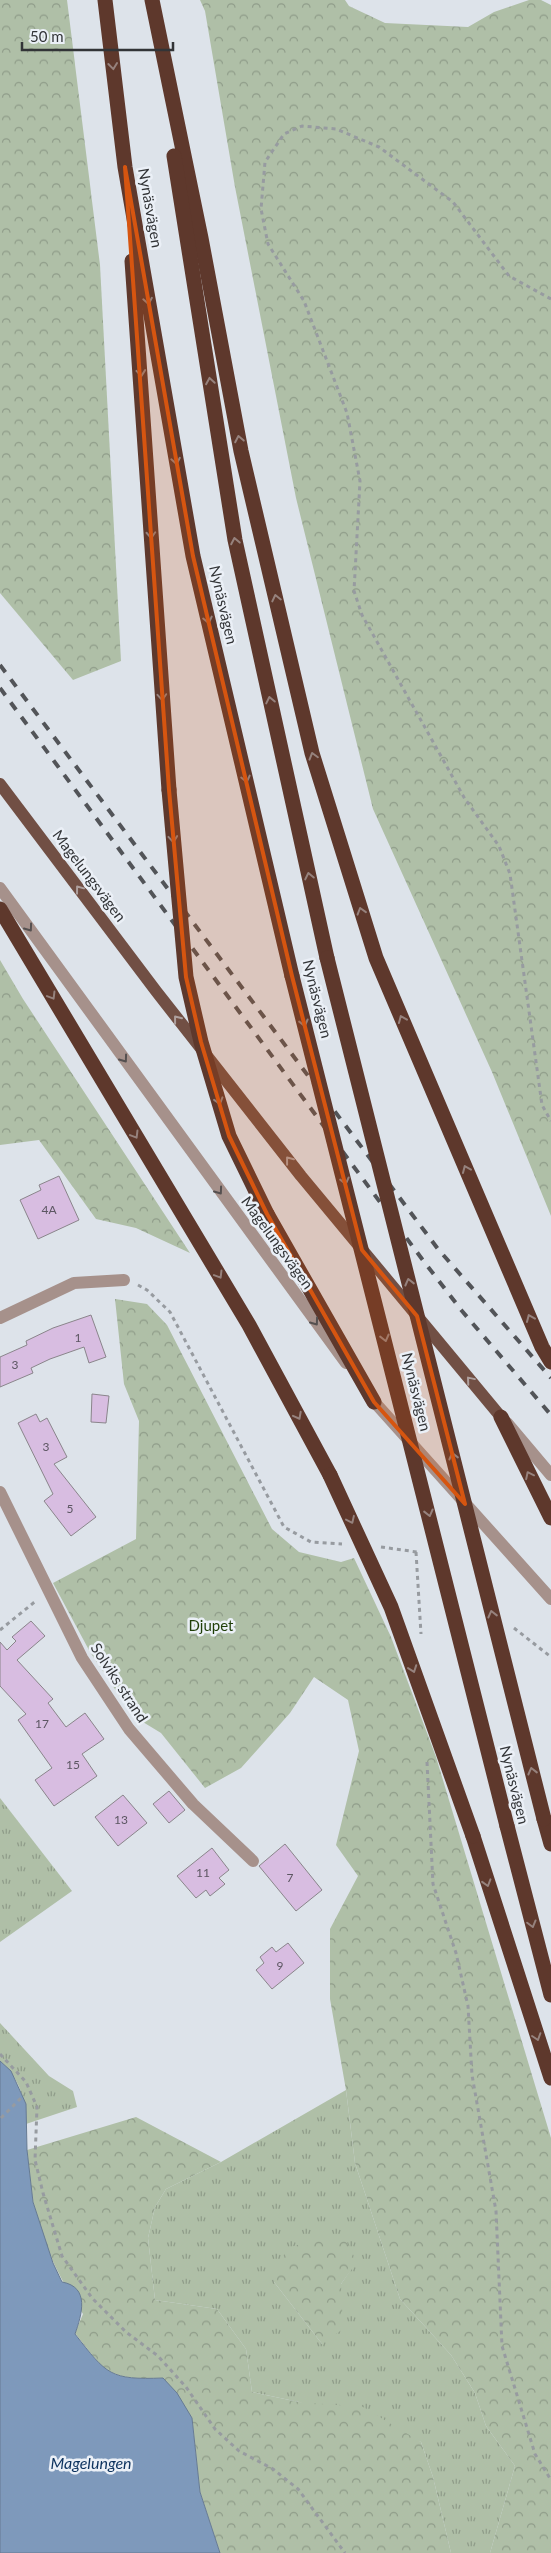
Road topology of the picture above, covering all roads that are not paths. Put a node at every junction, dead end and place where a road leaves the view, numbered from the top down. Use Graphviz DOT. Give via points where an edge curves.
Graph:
graph roads {
  1 [pos="105,0"];
  2 [pos="151,0"];
  3 [pos="125,167"];
  4 [pos="0,784"];
  5 [pos="0,888"];
  6 [pos="0,909"];
  7 [pos="124,1280"];
  8 [pos="0,1318"];
  9 [pos="551,1362"];
  10 [pos="374,1402"];
  11 [pos="502,1417"];
  12 [pos="551,1474"];
  13 [pos="0,1492"];
  14 [pos="551,1518"];
  15 [pos="551,1598"];
  16 [pos="551,1844"];
  17 [pos="253,1861"];
  18 [pos="551,1995"];
  19 [pos="551,2078"];
  1 -- 3 [label="highway, Nynäsvägen, one-way"];
  9 -- 2 [label="highway, one-way" via="376,958 312,753 244,461"];
  16 -- 2 [label="highway, Nynäsvägen, one-way, bridge" via="327,958 235,540"];
  3 -- 10 [label="highway, one-way, bridge" via="169,790 186,977 229,1136 267,1214"];
  3 -- 18 [label="highway, Nynäsvägen, one-way, bridge" via="193,556 292,976"];
  11 -- 4 [label="main road, Magelungsvägen, one-way" via="301,1176"];
  5 -- 10 [label="street, Magelungsvägen, one-way"];
  6 -- 19 [label="highway, one-way, bridge" via="249,1325 330,1475 391,1607 473,1836"];
  7 -- 8 [label="street" via="74,1283"];
  10 -- 15 [label="street, Magelungsvägen"];
  11 -- 12 [label="street, Magelungsvägen"];
  14 -- 11 [label="highway, one-way"];
  13 -- 17 [label="street, Solviks strand" via="82,1658 129,1729 193,1804"];
}
